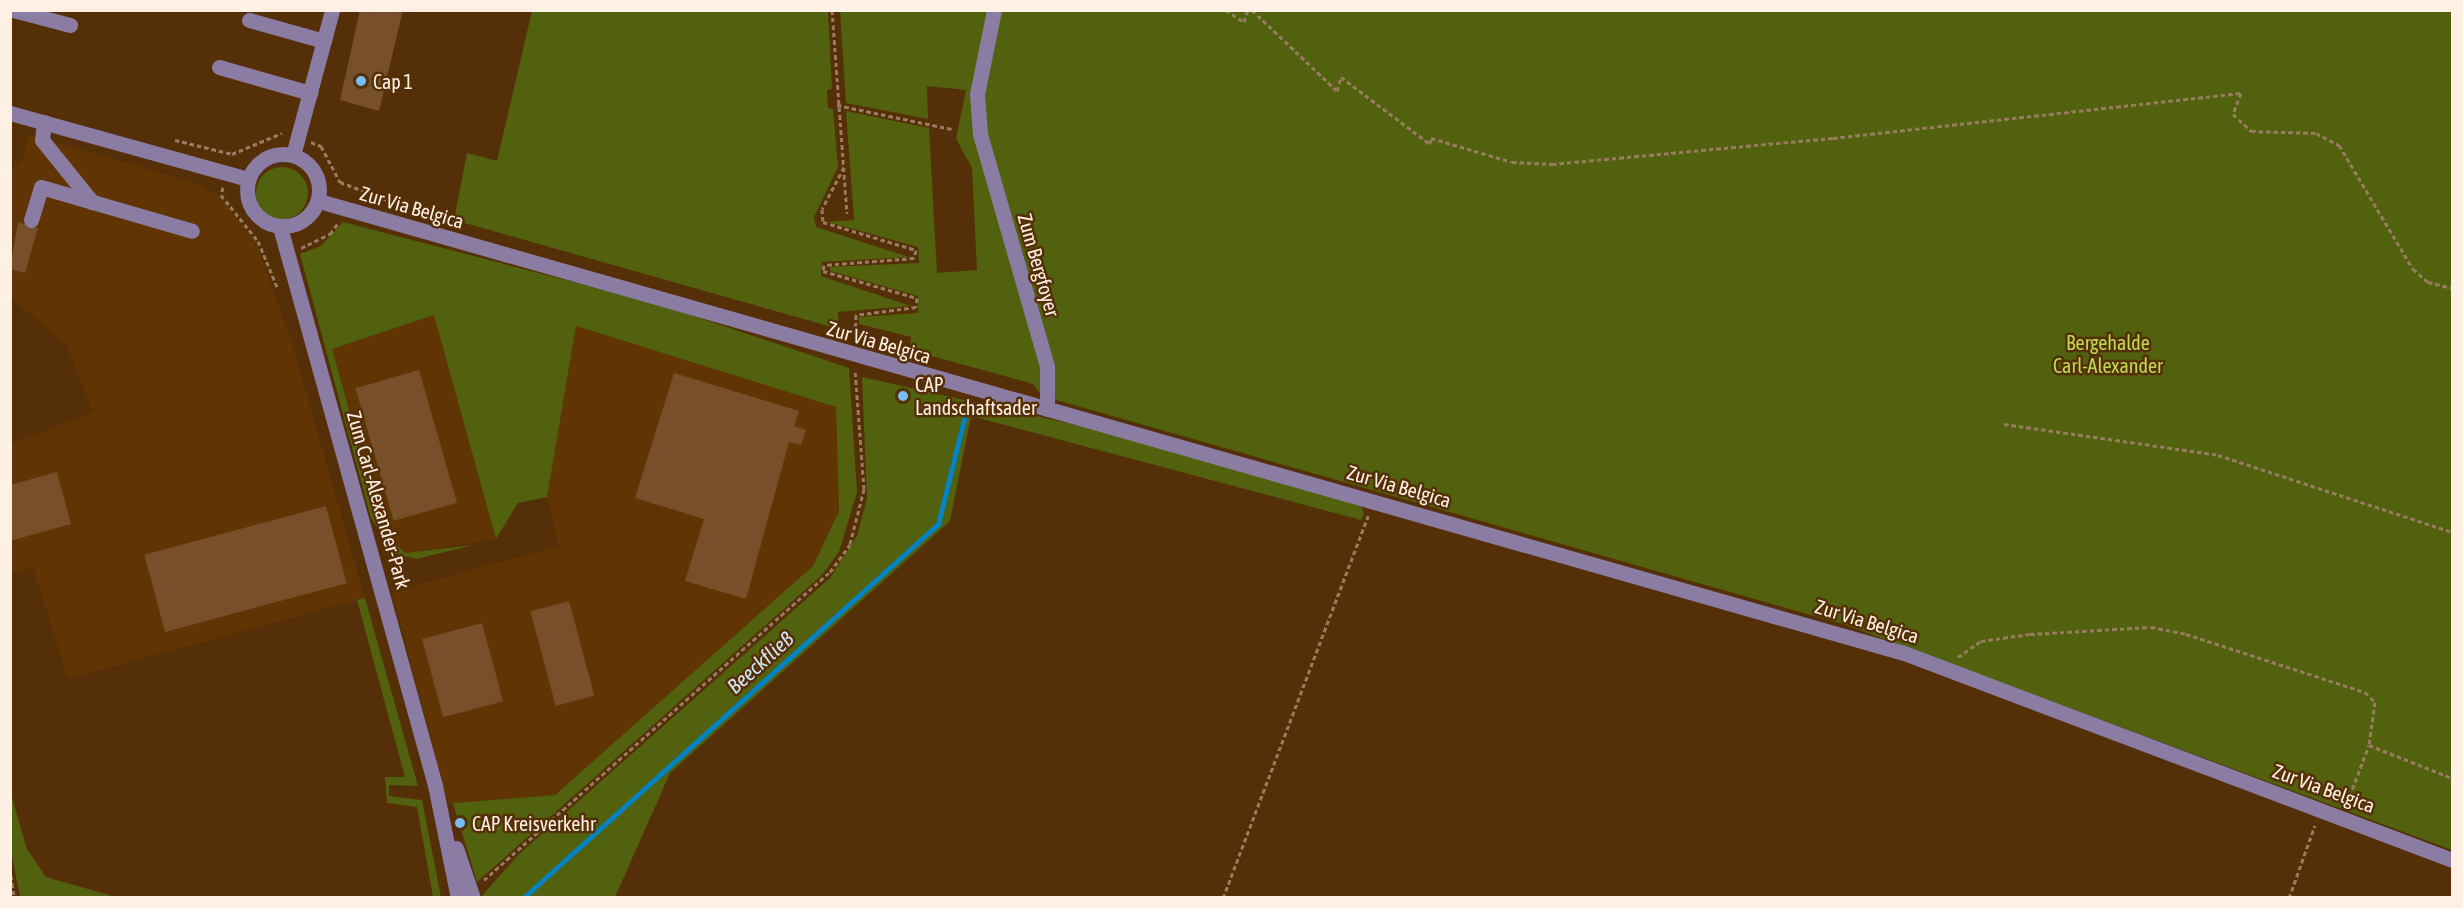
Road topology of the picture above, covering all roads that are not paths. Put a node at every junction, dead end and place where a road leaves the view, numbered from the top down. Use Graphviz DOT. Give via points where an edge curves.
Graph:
graph roads {
  1 [pos="13,10"];
  2 [pos="332,10"];
  3 [pos="994,10"];
  4 [pos="249,20"];
  5 [pos="70,25"];
  6 [pos="324,41"];
  7 [pos="219,67"];
  8 [pos="310,93"];
  9 [pos="10,113"];
  10 [pos="44,122"];
  11 [pos="293,155"];
  12 [pos="248,179"];
  13 [pos="319,201"];
  14 [pos="92,202"];
  15 [pos="31,220"];
  16 [pos="280,227"];
  17 [pos="192,231"];
  18 [pos="1047,409"];
  19 [pos="2452,860"];
  20 [pos="467,896"];
  1 -- 5 [label="street"];
  2 -- 6 [label="street"];
  3 -- 18 [label="street, Zum Bergfoyer" via="977,94 980,134 1047,366"];
  4 -- 6 [label="street"];
  6 -- 8 [label="street"];
  7 -- 8 [label="street"];
  8 -- 11 [label="street"];
  9 -- 10 [label="street"];
  10 -- 12 [label="street"];
  10 -- 14 [label="street" via="42,140"];
  11 -- 12 [label="street" via="266,158"];
  11 -- 13 [label="street" via="312,168"];
  12 -- 16 [label="street" via="246,192 257,216"];
  13 -- 16 [label="street" via="304,221"];
  13 -- 18 [label="street, Zur Via Belgica" via="855,358"];
  14 -- 15 [label="street" via="41,187"];
  14 -- 17 [label="street"];
  16 -- 20 [label="street, Zum Carl-Alexander-Park"];
  18 -- 19 [label="street, Zur Via Belgica" via="1904,653"];
}
